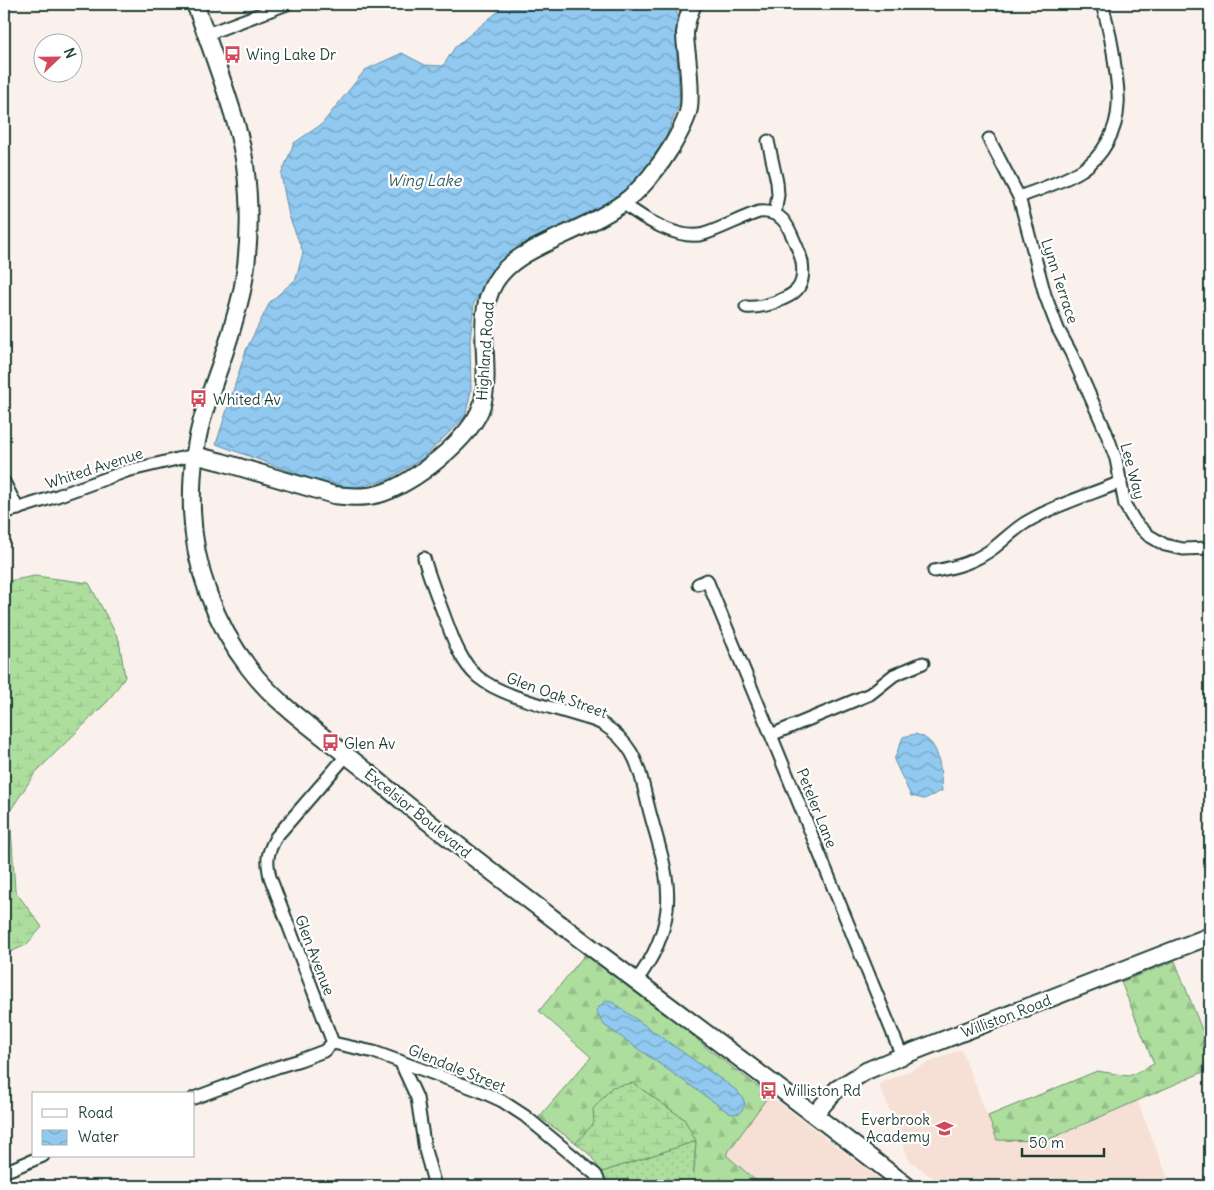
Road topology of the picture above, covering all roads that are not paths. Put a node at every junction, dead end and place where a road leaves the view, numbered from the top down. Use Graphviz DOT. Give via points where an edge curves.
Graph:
graph roads {
  1 [pos="195,4"];
  2 [pos="287,4"];
  3 [pos="692,4"];
  4 [pos="1102,4"];
  5 [pos="207,34"];
  6 [pos="989,139"];
  7 [pos="768,141"];
  8 [pos="1019,197"];
  9 [pos="623,203"];
  10 [pos="775,214"];
  11 [pos="746,307"];
  12 [pos="1106,432"];
  13 [pos="194,456"];
  14 [pos="4,482"];
  15 [pos="1121,482"];
  16 [pos="18,509"];
  17 [pos="4,514"];
  18 [pos="1210,548"];
  19 [pos="424,558"];
  20 [pos="934,570"];
  21 [pos="698,584"];
  22 [pos="923,663"];
  23 [pos="771,735"];
  24 [pos="347,755"];
  25 [pos="1210,936"];
  26 [pos="636,981"];
  27 [pos="333,1043"];
  28 [pos="902,1056"];
  29 [pos="400,1061"];
  30 [pos="195,1098"];
  31 [pos="814,1114"];
  32 [pos="38,1158"];
  33 [pos="4,1172"];
  34 [pos="436,1186"];
  35 [pos="601,1186"];
  36 [pos="907,1186"];
  1 -- 5 [label="main road, Excelsior Boulevard"];
  2 -- 5 [label="street"];
  3 -- 9 [label="main road, Highland Road" via="685,34 690,81 684,123 656,170"];
  4 -- 8 [label="street" via="1118,84 1118,105 1112,134 1095,159 1083,169"];
  5 -- 13 [label="main road, Excelsior Boulevard" via="245,163 248,243 244,284 203,416"];
  6 -- 8 [label="street, Lynn Terrace"];
  7 -- 10 [label="street" via="778,196"];
  8 -- 12 [label="street, Lynn Terrace" via="1045,295"];
  9 -- 10 [label="street" via="668,230 691,235 703,234 759,212"];
  9 -- 13 [label="main road, Highland Road" via="532,250 503,272 488,297 485,314 485,380 479,414 455,445 406,482 368,496 334,495"];
  10 -- 11 [label="street" via="787,225 802,261 801,284 787,297 764,306"];
  12 -- 15 [label="street, Lee Way"];
  13 -- 16 [label="street, Whited Avenue" via="127,471"];
  13 -- 24 [label="main road, Excelsior Boulevard" via="192,517 196,547 219,618 250,670 269,692"];
  14 -- 16 [label="street"];
  15 -- 18 [label="street, Lee Way" via="1125,505 1148,535 1165,545 1183,549"];
  15 -- 20 [label="street" via="1047,511 1023,524 976,559 956,567"];
  16 -- 17 [label="street, Whited Avenue"];
  19 -- 26 [label="street, Glen Oak Street" via="456,644 464,661 477,676 511,695 603,725 619,736 631,752 664,866 667,887 664,928"];
  21 -- 23 [label="street, Peteler Lane" via="706,580"];
  22 -- 23 [label="street" via="894,675 870,694"];
  23 -- 28 [label="street, Peteler Lane"];
  24 -- 26 [label="main road, Excelsior Boulevard"];
  24 -- 27 [label="street, Glen Avenue" via="276,837 269,850 267,864"];
  25 -- 28 [label="main road, Williston Road"];
  26 -- 31 [label="main road, Excelsior Boulevard"];
  27 -- 29 [label="street, Glendale Street"];
  27 -- 30 [label="street" via="324,1051"];
  28 -- 31 [label="main road, Williston Road" via="866,1071 837,1089"];
  29 -- 34 [label="street" via="417,1098 425,1150"];
  29 -- 35 [label="street, Glendale Street" via="502,1101 596,1174"];
  31 -- 36 [label="main road, Excelsior Boulevard"];
  32 -- 33 [label="street"];
}
